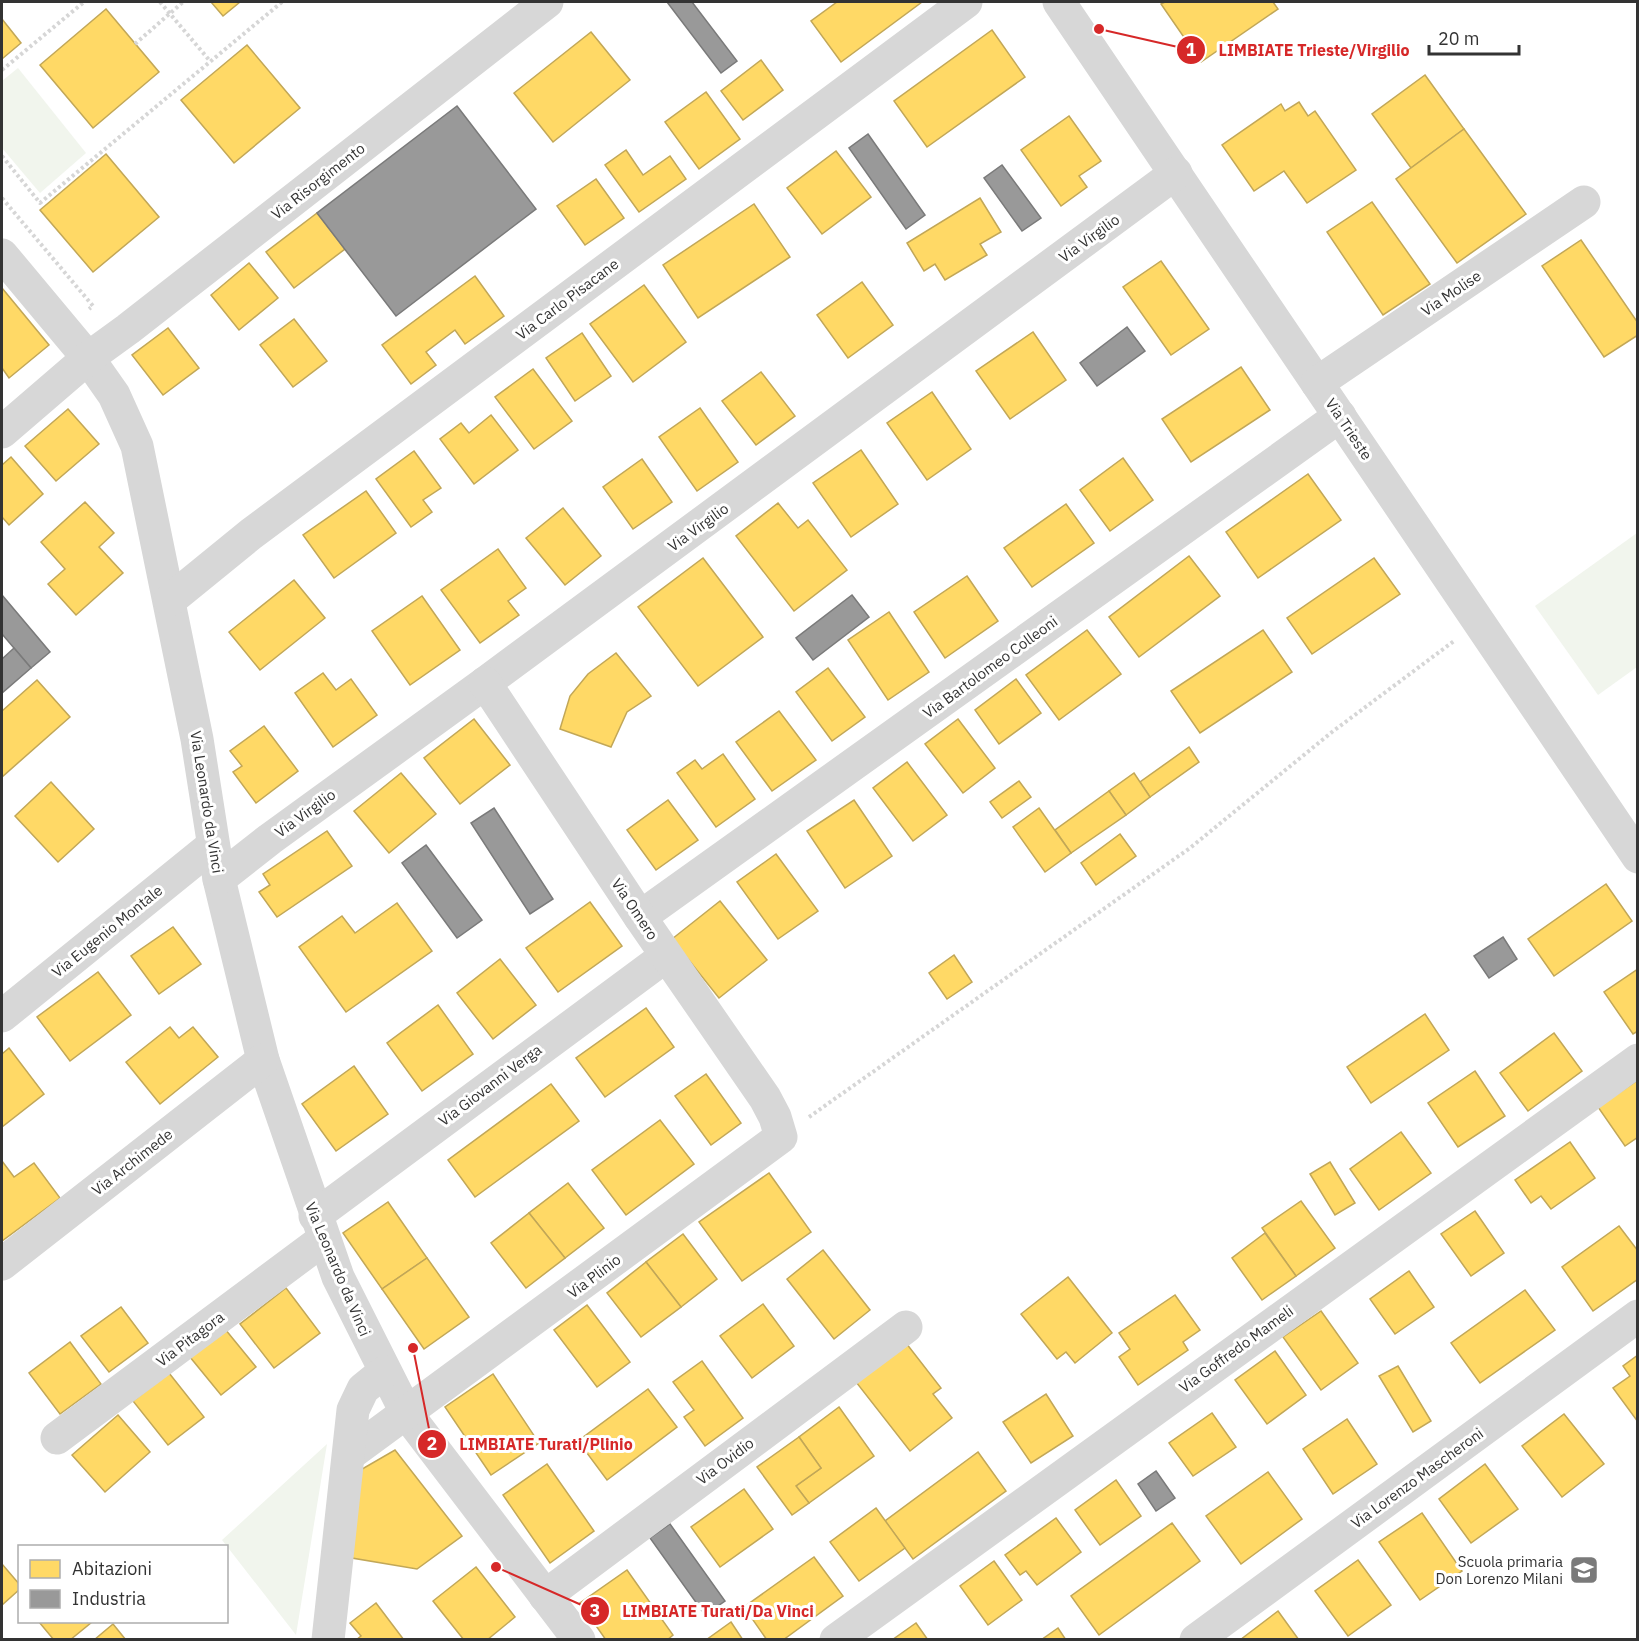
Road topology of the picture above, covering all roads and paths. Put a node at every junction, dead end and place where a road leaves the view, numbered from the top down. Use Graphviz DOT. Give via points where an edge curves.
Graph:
graph roads {
  1 [pos="84,2"];
  2 [pos="160,2"];
  3 [pos="183,2"];
  4 [pos="282,2"];
  5 [pos="547,2"];
  6 [pos="966,2"];
  7 [pos="1059,2"];
  8 [pos="170,13"];
  9 [pos="135,44"];
  10 [pos="210,61"];
  11 [pos="2,70"];
  12 [pos="2,156"];
  13 [pos="1176,173"];
  14 [pos="2,198"];
  15 [pos="1584,202"];
  16 [pos="2,255"];
  17 [pos="85,314"];
  18 [pos="88,358"];
  19 [pos="1317,383"];
  20 [pos="1340,416"];
  21 [pos="2,432"];
  22 [pos="170,600"];
  23 [pos="1480,623"];
  24 [pos="485,683"];
  25 [pos="212,846"];
  26 [pos="1638,857"];
  27 [pos="219,879"];
  28 [pos="640,917"];
  29 [pos="666,956"];
  30 [pos="2,1016"];
  31 [pos="263,1060"];
  32 [pos="1638,1060"];
  33 [pos="781,1137"];
  34 [pos="319,1227"];
  35 [pos="2,1264"];
  36 [pos="1638,1316"];
  37 [pos="906,1327"];
  38 [pos="384,1372"];
  39 [pos="407,1414"];
  40 [pos="57,1438"];
  41 [pos="350,1454"];
  42 [pos="545,1596"];
  43 [pos="328,1640"];
  44 [pos="579,1640"];
  45 [pos="836,1640"];
  46 [pos="1196,1640"];
  1 -- 11 [label="path"];
  2 -- 8 [label="path"];
  3 -- 8 [label="path"];
  4 -- 10 [label="path"];
  5 -- 18 [label="street, Via Risorgimento"];
  6 -- 22 [label="street, Via Carlo Pisacane" via="251,534"];
  7 -- 13 [label="street, Via Trieste"];
  8 -- 9 [label="path"];
  8 -- 10 [label="path"];
  10 -- 12 [label="path" via="40,203"];
  13 -- 19 [label="street, Via Trieste"];
  13 -- 24 [label="street, Via Virgilio"];
  14 -- 17 [label="path" via="93,306"];
  15 -- 19 [label="street, Via Molise"];
  16 -- 18 [label="street, Via Leonardo da Vinci"];
  18 -- 21 [label="street, Via Risorgimento"];
  18 -- 22 [label="street, Via Leonardo da Vinci" via="114,395 136,446"];
  19 -- 20 [label="street, Via Trieste"];
  20 -- 23 [label="street, Via Trieste"];
  20 -- 28 [label="street, Via Bartolomeo Colleoni"];
  22 -- 25 [label="street, Via Leonardo da Vinci" via="197,739"];
  23 -- 26 [label="street, Via Trieste"];
  23 -- 33 [label="path" via="1341,725 1190,848"];
  24 -- 27 [label="street, Via Virgilio"];
  24 -- 28 [label="street, Via Omero"];
  25 -- 27 [label="street, Via Leonardo da Vinci"];
  25 -- 30 [label="street, Via Eugenio Montale"];
  27 -- 31 [label="street, Via Leonardo da Vinci"];
  28 -- 29 [label="street, Via Omero"];
  29 -- 33 [label="street, Via Omero" via="765,1098"];
  29 -- 34 [label="street, Via Giovanni Verga"];
  31 -- 34 [label="street, Via Leonardo da Vinci"];
  31 -- 35 [label="street, Via Archimede"];
  32 -- 45 [label="street, Via Goffredo Mameli"];
  33 -- 39 [label="street, Via Plinio"];
  34 -- 38 [label="street, Via Leonardo da Vinci" via="338,1277"];
  34 -- 40 [label="street, Via Pitagora"];
  36 -- 46 [label="street, Via Lorenzo Mascheroni"];
  37 -- 42 [label="street, Via Ovidio"];
  38 -- 39 [label="street, Via Leonardo da Vinci"];
  38 -- 41 [label="street" via="368,1383 359,1396 352,1420"];
  39 -- 41 [label="street" via="373,1434"];
  39 -- 42 [label="street, Via Leonardo da Vinci"];
  41 -- 43 [label="street"];
  42 -- 44 [label="street, Via Leonardo da Vinci"];
}
